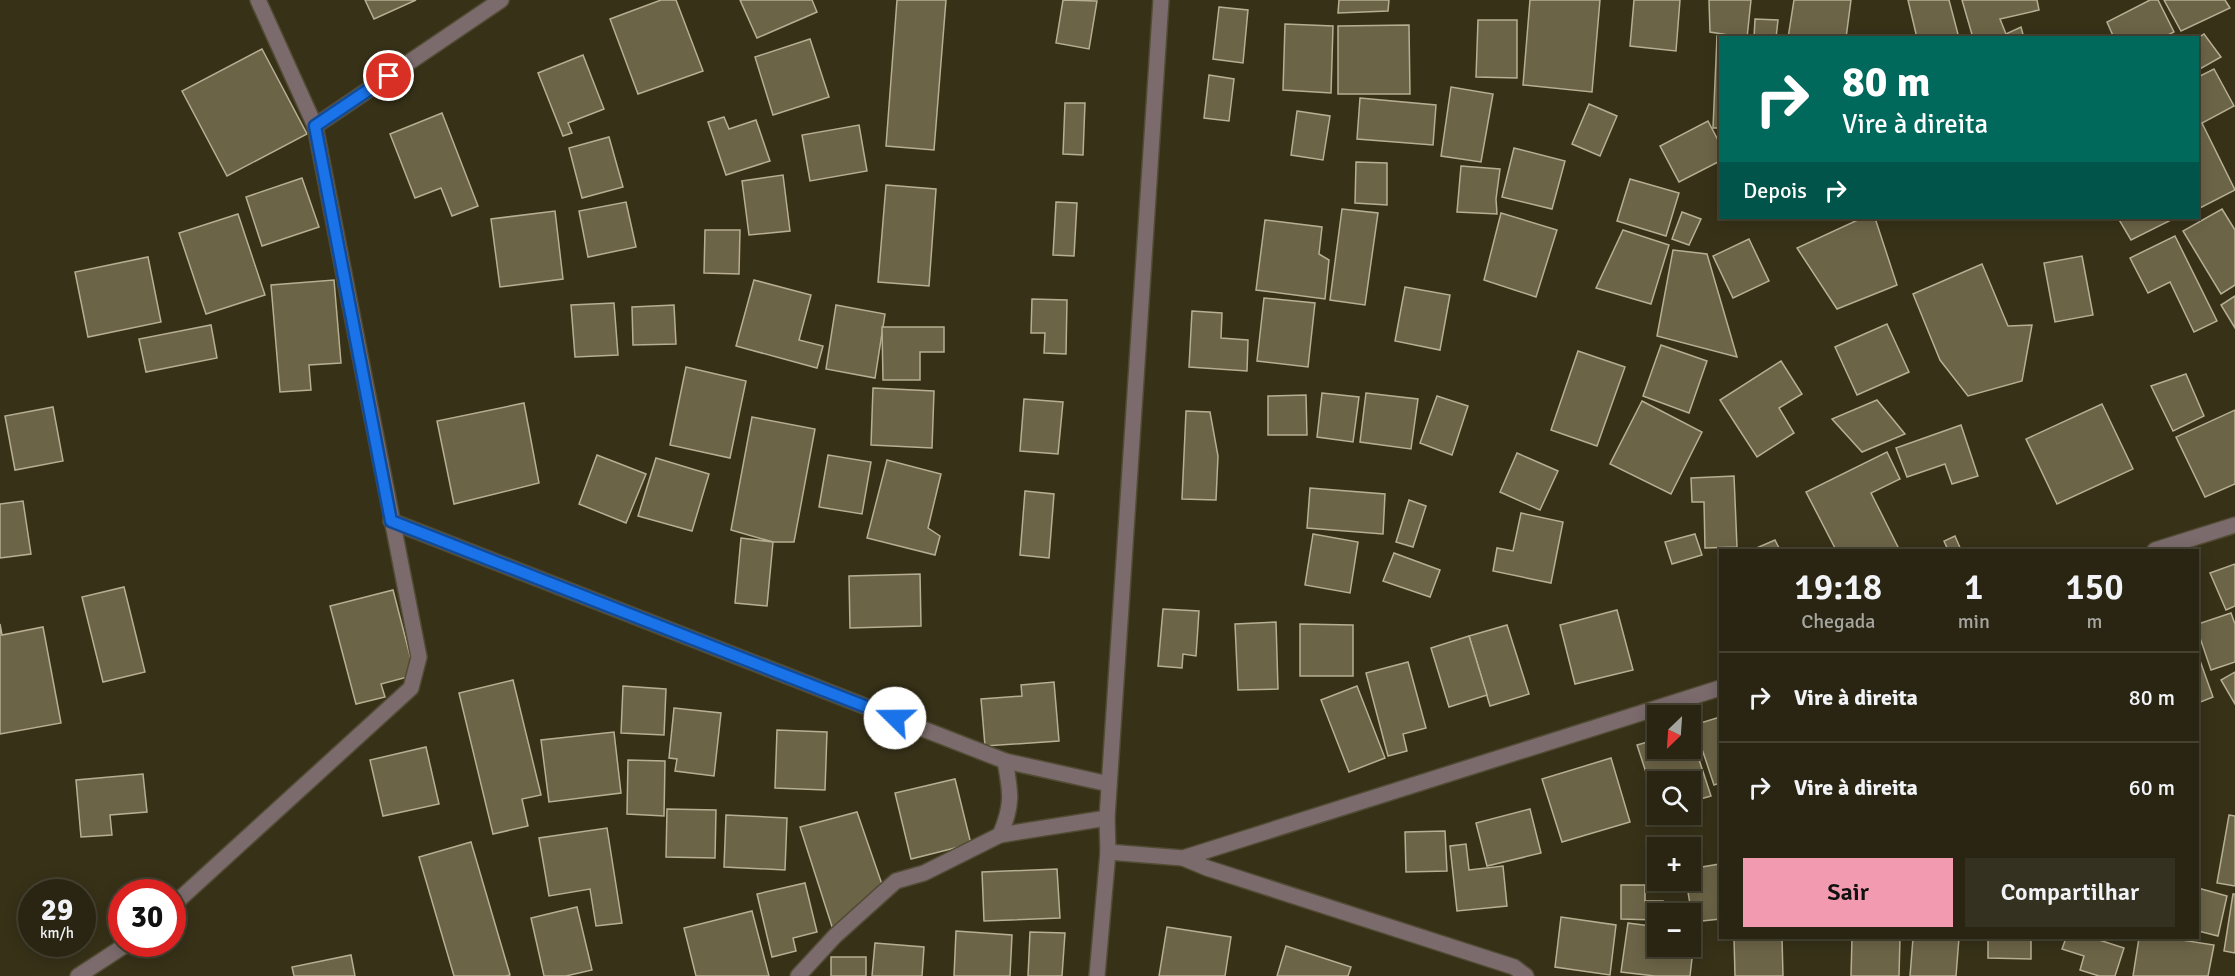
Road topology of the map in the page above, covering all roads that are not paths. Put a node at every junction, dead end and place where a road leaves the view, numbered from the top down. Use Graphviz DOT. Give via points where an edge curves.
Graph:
graph roads {
  1 [pos="258,0"];
  2 [pos="501,0"];
  3 [pos="1161,0"];
  4 [pos="315,126"];
  5 [pos="391,521"];
  6 [pos="2235,525"];
  7 [pos="2158,549"];
  8 [pos="1719,688"];
  9 [pos="1005,761"];
  10 [pos="1109,784"];
  11 [pos="1107,818"];
  12 [pos="1000,835"];
  13 [pos="1108,852"];
  14 [pos="1183,858"];
  15 [pos="186,893"];
  16 [pos="108,956"];
  17 [pos="78,976"];
  18 [pos="798,976"];
  19 [pos="1097,976"];
  20 [pos="1526,976"];
  1 -- 4 [label="street"];
  2 -- 4 [label="street"];
  3 -- 10 [label="street"];
  4 -- 5 [label="street"];
  5 -- 9 [label="street"];
  5 -- 15 [label="street" via="419,657 411,688"];
  6 -- 7 [label="street"];
  8 -- 14 [label="street"];
  9 -- 10 [label="street"];
  9 -- 12 [label="street" via="1009,813"];
  10 -- 11 [label="street"];
  11 -- 12 [label="street"];
  11 -- 13 [label="street"];
  12 -- 18 [label="street" via="924,873 896,882 835,936"];
  13 -- 14 [label="street"];
  13 -- 19 [label="street"];
  14 -- 20 [label="street" via="1514,967"];
  16 -- 17 [label="street"];
}
